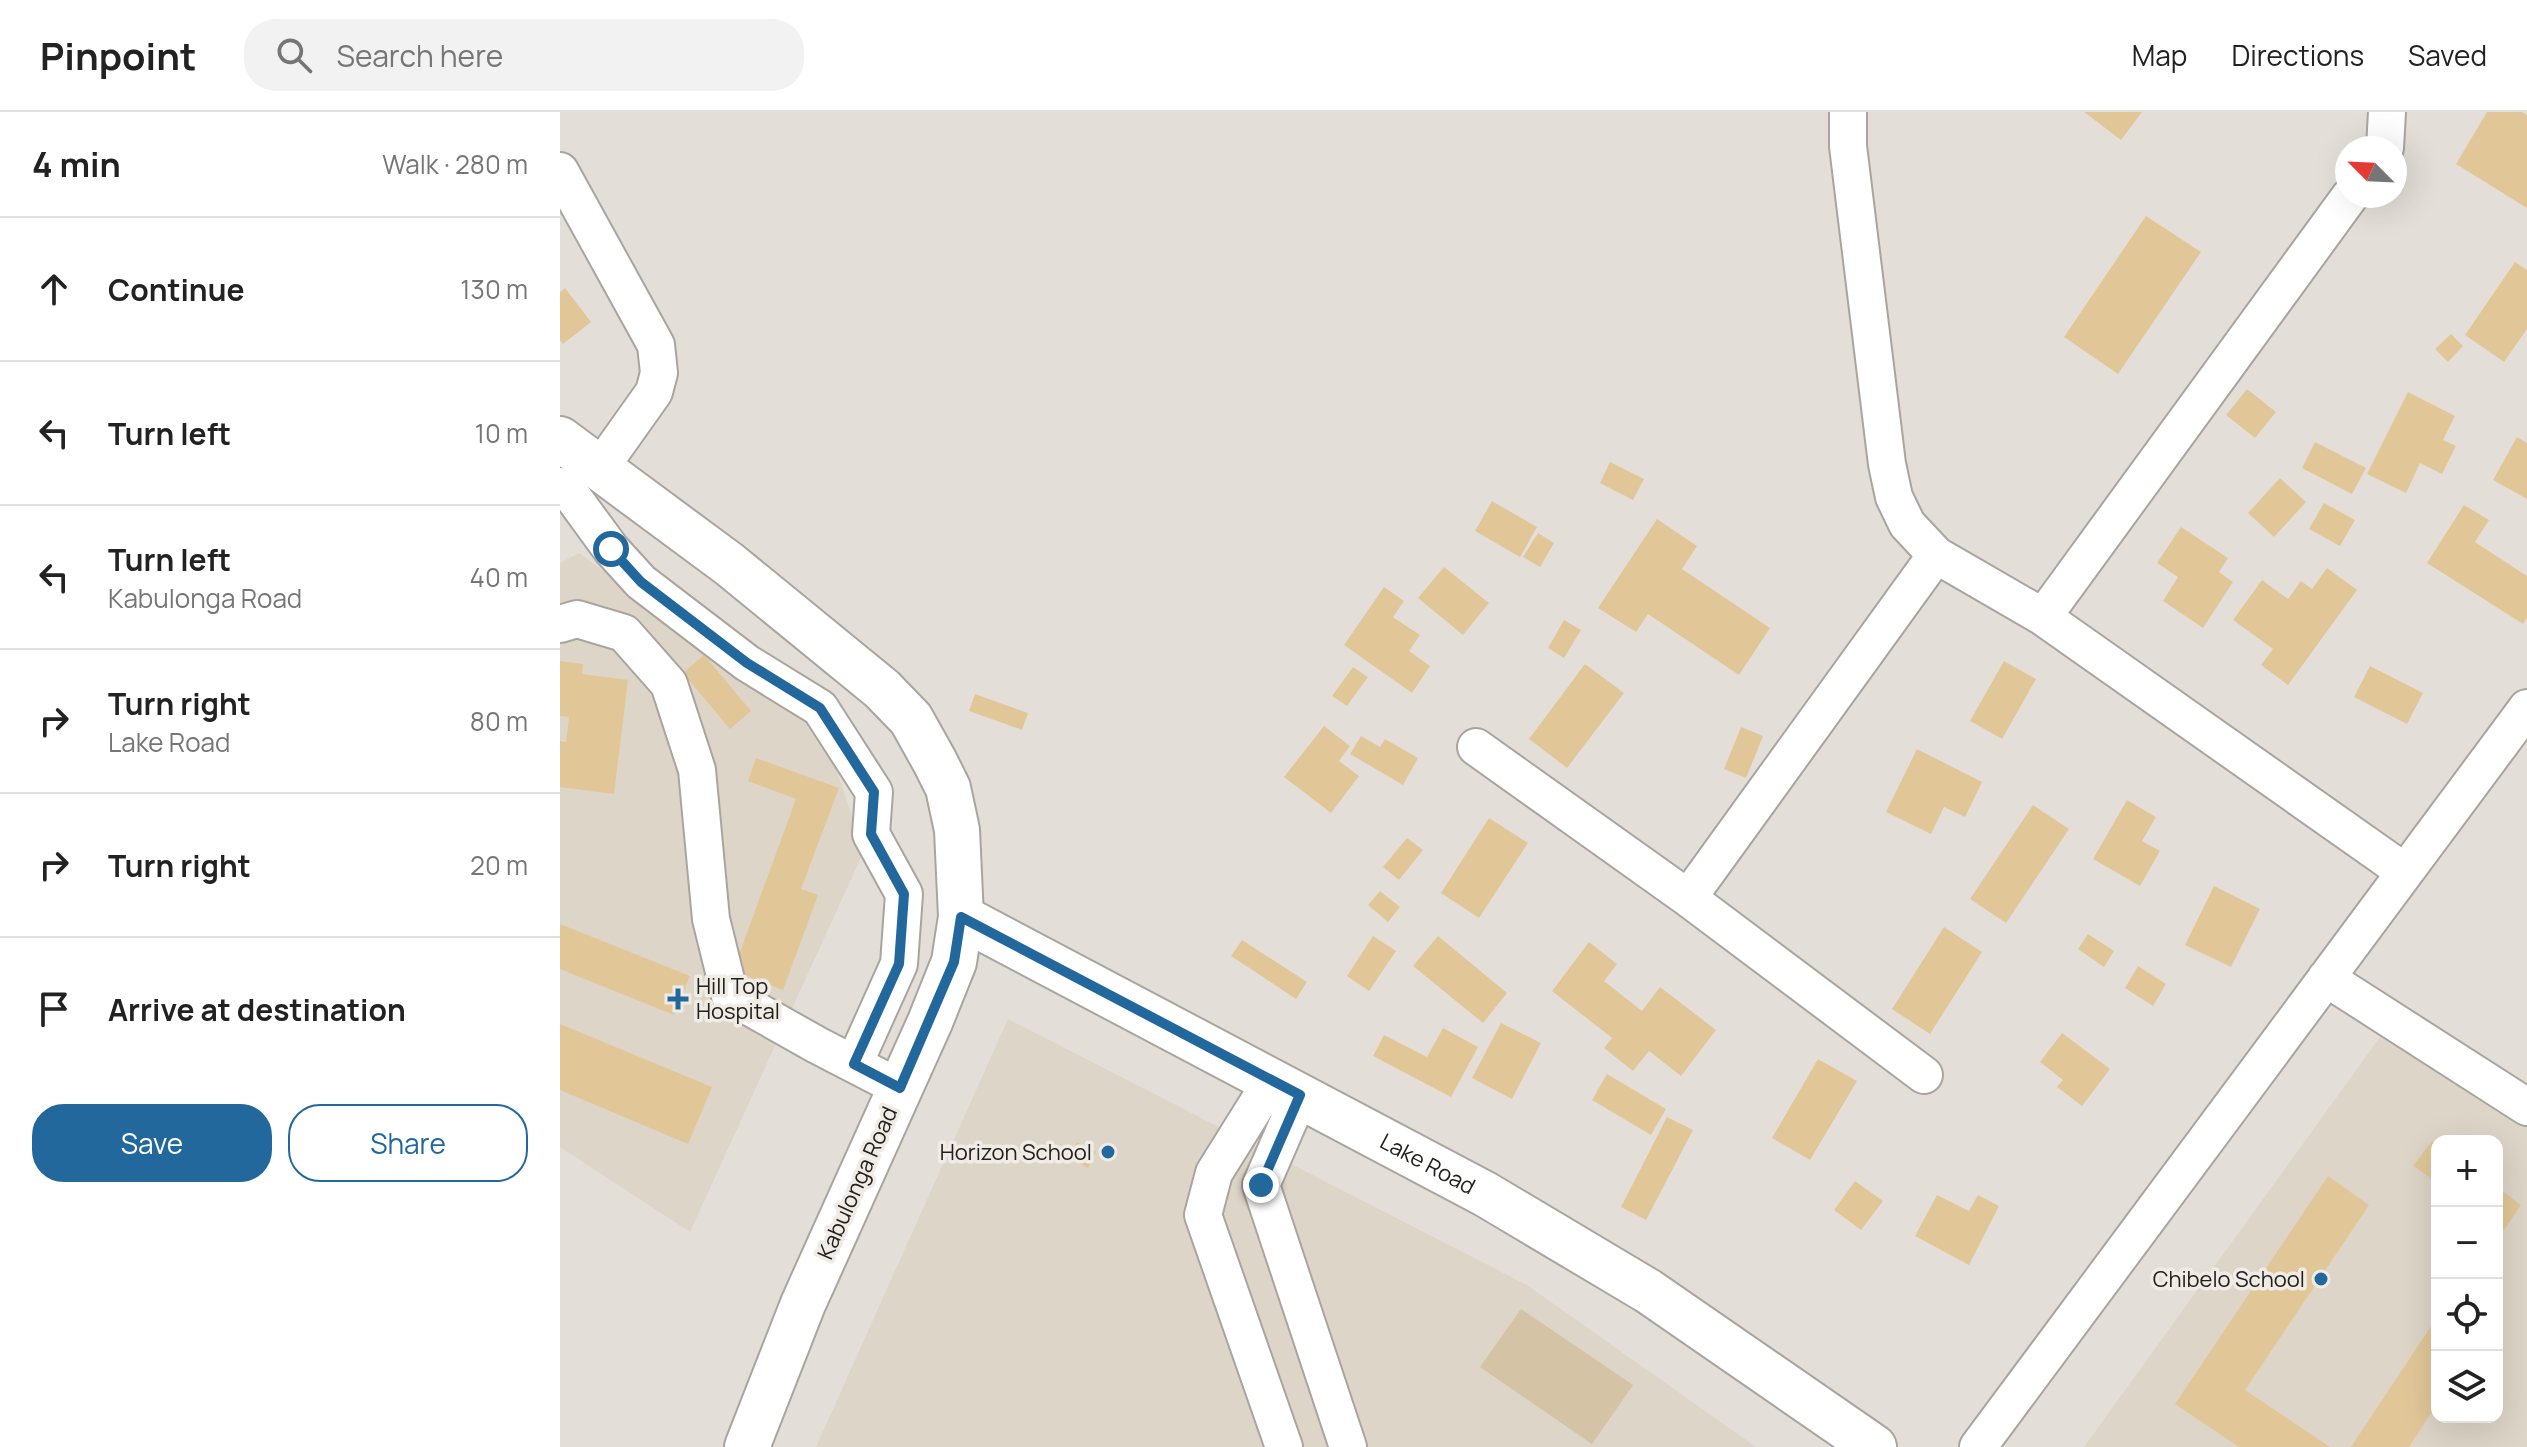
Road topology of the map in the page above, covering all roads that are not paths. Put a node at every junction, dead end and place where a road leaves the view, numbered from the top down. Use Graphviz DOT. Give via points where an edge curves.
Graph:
graph roads {
  1 [pos="1848,112"];
  2 [pos="2387,112"];
  3 [pos="2386,136"];
  4 [pos="560,171"];
  5 [pos="2341,208"];
  6 [pos="560,439"];
  7 [pos="600,468"];
  8 [pos="560,486"];
  9 [pos="1936,555"];
  10 [pos="2043,617"];
  11 [pos="560,624"];
  12 [pos="2527,708"];
  13 [pos="1476,747"];
  14 [pos="2405,872"];
  15 [pos="1688,898"];
  16 [pos="961,917"];
  17 [pos="2326,978"];
  18 [pos="854,1064"];
  19 [pos="1924,1075"];
  20 [pos="1286,1087"];
  21 [pos="900,1088"];
  22 [pos="2527,1107"];
  23 [pos="747,1447"];
  24 [pos="1284,1447"];
  25 [pos="1348,1447"];
  26 [pos="1874,1447"];
  27 [pos="1978,1447"];
  1 -- 9 [label="street" via="1887,464 1907,524"];
  2 -- 3 [label="street"];
  4 -- 7 [label="street" via="656,345 659,373 654,392"];
  5 -- 10 [label="street"];
  6 -- 7 [label="main road, Kabulonga Road"];
  7 -- 16 [label="main road, Kabulonga Road" via="729,564 882,689 911,719 948,788 957,830"];
  8 -- 18 [label="street" via="641,582 747,663 820,708 874,792 871,834 904,894 899,964"];
  9 -- 10 [label="street"];
  9 -- 15 [label="street"];
  10 -- 14 [label="street"];
  11 -- 18 [label="street" via="577,619 624,633 669,684 697,770 711,919 730,996"];
  12 -- 14 [label="street"];
  13 -- 15 [label="street"];
  14 -- 17 [label="street"];
  15 -- 19 [label="street"];
  16 -- 20 [label="main road, Lake Road"];
  16 -- 21 [label="main road, Kabulonga Road" via="954,962"];
  17 -- 22 [label="street"];
  17 -- 27 [label="street"];
  18 -- 21 [label="street"];
  20 -- 24 [label="street" via="1214,1173 1203,1215"];
  20 -- 25 [label="street" via="1261,1185"];
  20 -- 26 [label="main road, Lake Road" via="1485,1194 1648,1291"];
  21 -- 23 [label="main road, Kabulonga Road" via="803,1304"];
}
